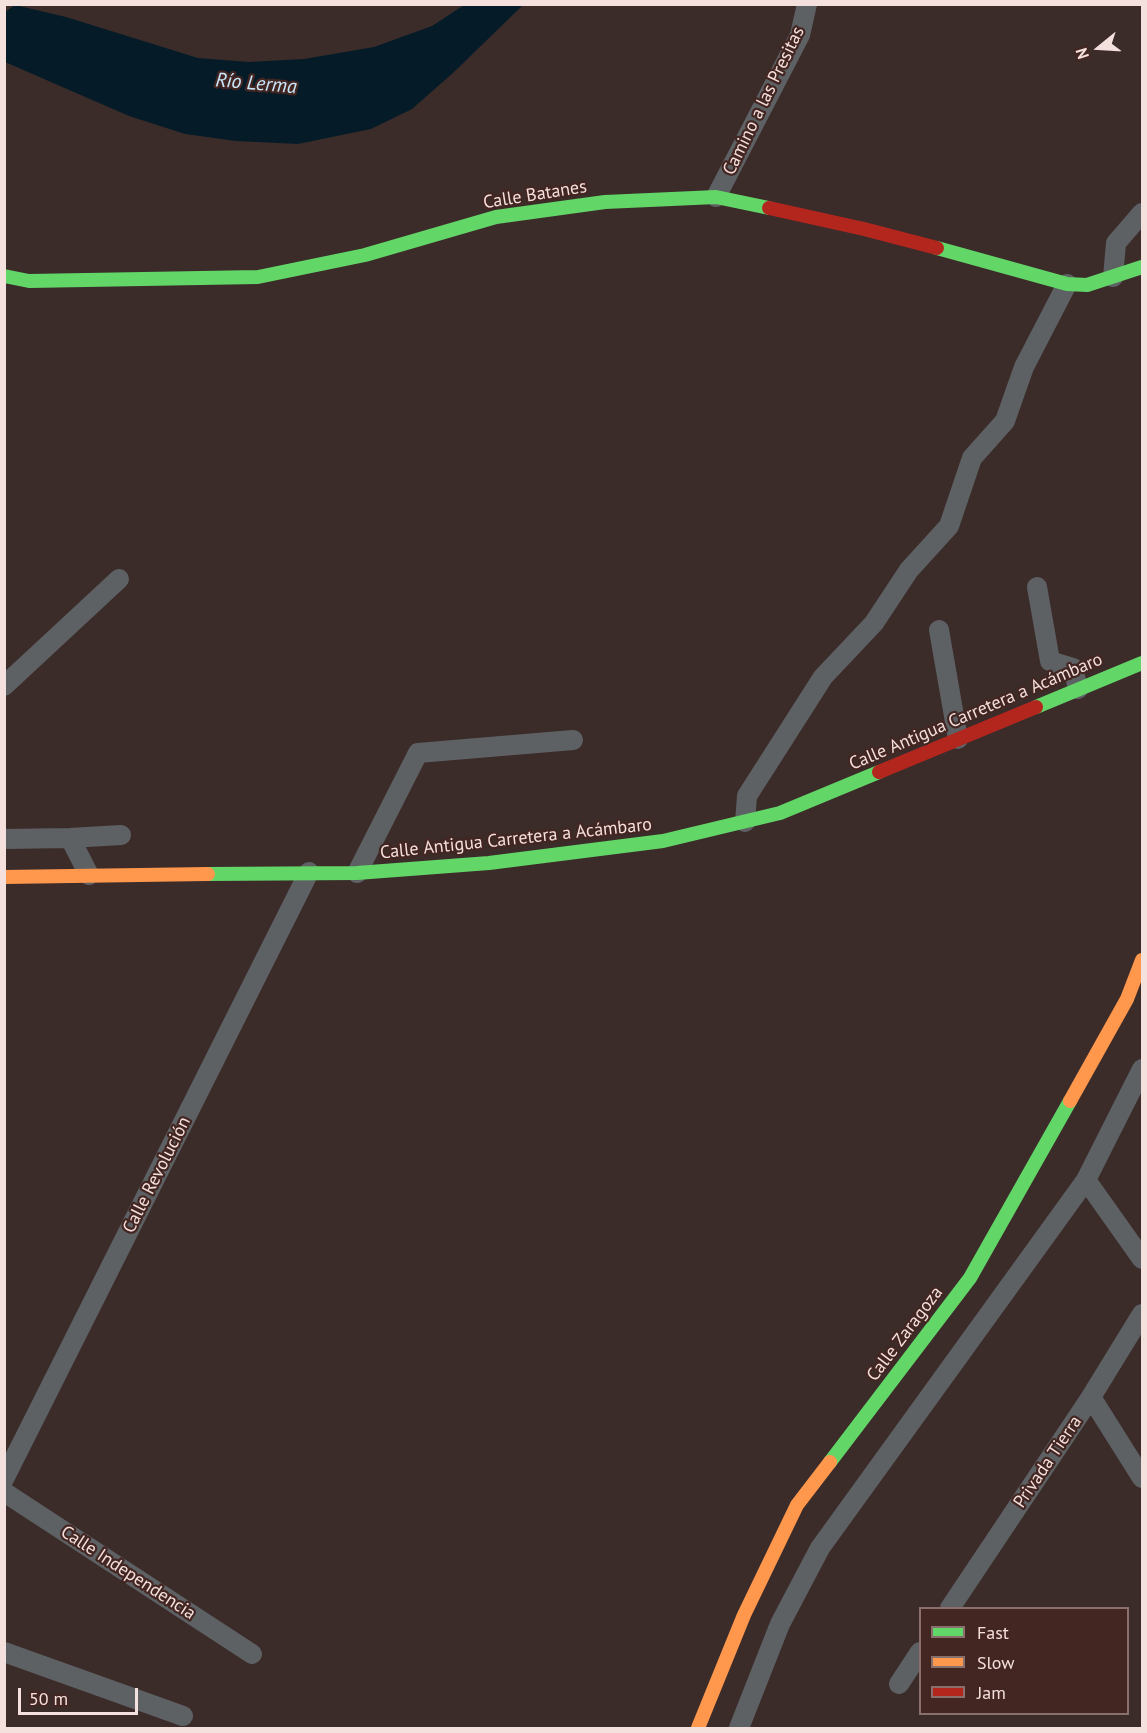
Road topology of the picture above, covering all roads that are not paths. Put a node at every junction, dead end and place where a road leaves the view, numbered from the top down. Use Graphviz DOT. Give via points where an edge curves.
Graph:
graph roads {
  1 [pos="807,4"];
  2 [pos="716,197"];
  3 [pos="1143,213"];
  4 [pos="1143,267"];
  5 [pos="4,276"];
  6 [pos="1113,277"];
  7 [pos="1067,284"];
  8 [pos="119,579"];
  9 [pos="1037,587"];
  10 [pos="939,630"];
  11 [pos="1143,663"];
  12 [pos="4,686"];
  13 [pos="1078,689"];
  14 [pos="958,739"];
  15 [pos="573,740"];
  16 [pos="746,822"];
  17 [pos="121,835"];
  18 [pos="70,838"];
  19 [pos="4,839"];
  20 [pos="309,872"];
  21 [pos="357,873"];
  22 [pos="89,875"];
  23 [pos="4,877"];
  24 [pos="1143,960"];
  25 [pos="1143,1069"];
  26 [pos="1086,1180"];
  27 [pos="1143,1259"];
  28 [pos="1143,1314"];
  29 [pos="1091,1397"];
  30 [pos="1143,1478"];
  31 [pos="4,1479"];
  32 [pos="4,1492"];
  33 [pos="951,1607"];
  34 [pos="4,1652"];
  35 [pos="252,1654"];
  36 [pos="919,1655"];
  37 [pos="899,1684"];
  38 [pos="183,1716"];
  39 [pos="698,1728"];
  40 [pos="739,1728"];
  1 -- 2 [label="street, Camino a las Presitas" via="800,35"];
  2 -- 5 [label="street, Calle Batanes" via="605,202 496,218 365,255 258,277 29,281"];
  2 -- 7 [label="street, Calle Batanes" via="864,229"];
  3 -- 6 [label="street" via="1116,243"];
  4 -- 6 [label="street"];
  6 -- 7 [label="street" via="1087,285"];
  7 -- 16 [label="street" via="1024,367 1005,421 972,458 949,526 909,570 874,623 823,677 747,796"];
  8 -- 12 [label="street"];
  9 -- 13 [label="street" via="1050,661 1073,668"];
  10 -- 14 [label="street"];
  11 -- 13 [label="street, Calle Antigua Carretera a Acámbaro"];
  13 -- 14 [label="street, Calle Antigua Carretera a Acámbaro"];
  14 -- 16 [label="street, Calle Antigua Carretera a Acámbaro" via="780,813"];
  15 -- 21 [label="street" via="418,753"];
  16 -- 21 [label="street, Calle Antigua Carretera a Acámbaro" via="663,841 489,863"];
  17 -- 18 [label="street"];
  18 -- 19 [label="street"];
  18 -- 22 [label="street"];
  20 -- 21 [label="street, Calle Antigua Carretera a Acámbaro"];
  20 -- 22 [label="street, Calle Antigua Carretera a Acámbaro"];
  20 -- 31 [label="street, Calle Revolución"];
  22 -- 23 [label="street, Calle Antigua Carretera a Acámbaro"];
  24 -- 39 [label="street, Calle Zaragoza" via="1127,999 970,1278 797,1505 744,1615"];
  25 -- 26 [label="street"];
  26 -- 27 [label="street"];
  26 -- 40 [label="street" via="820,1548 780,1624"];
  28 -- 29 [label="street, Privada Tierra"];
  29 -- 30 [label="street"];
  29 -- 33 [label="street, Privada Tierra"];
  32 -- 35 [label="street, Calle Independencia"];
  34 -- 38 [label="street"];
  36 -- 37 [label="street"];
}
